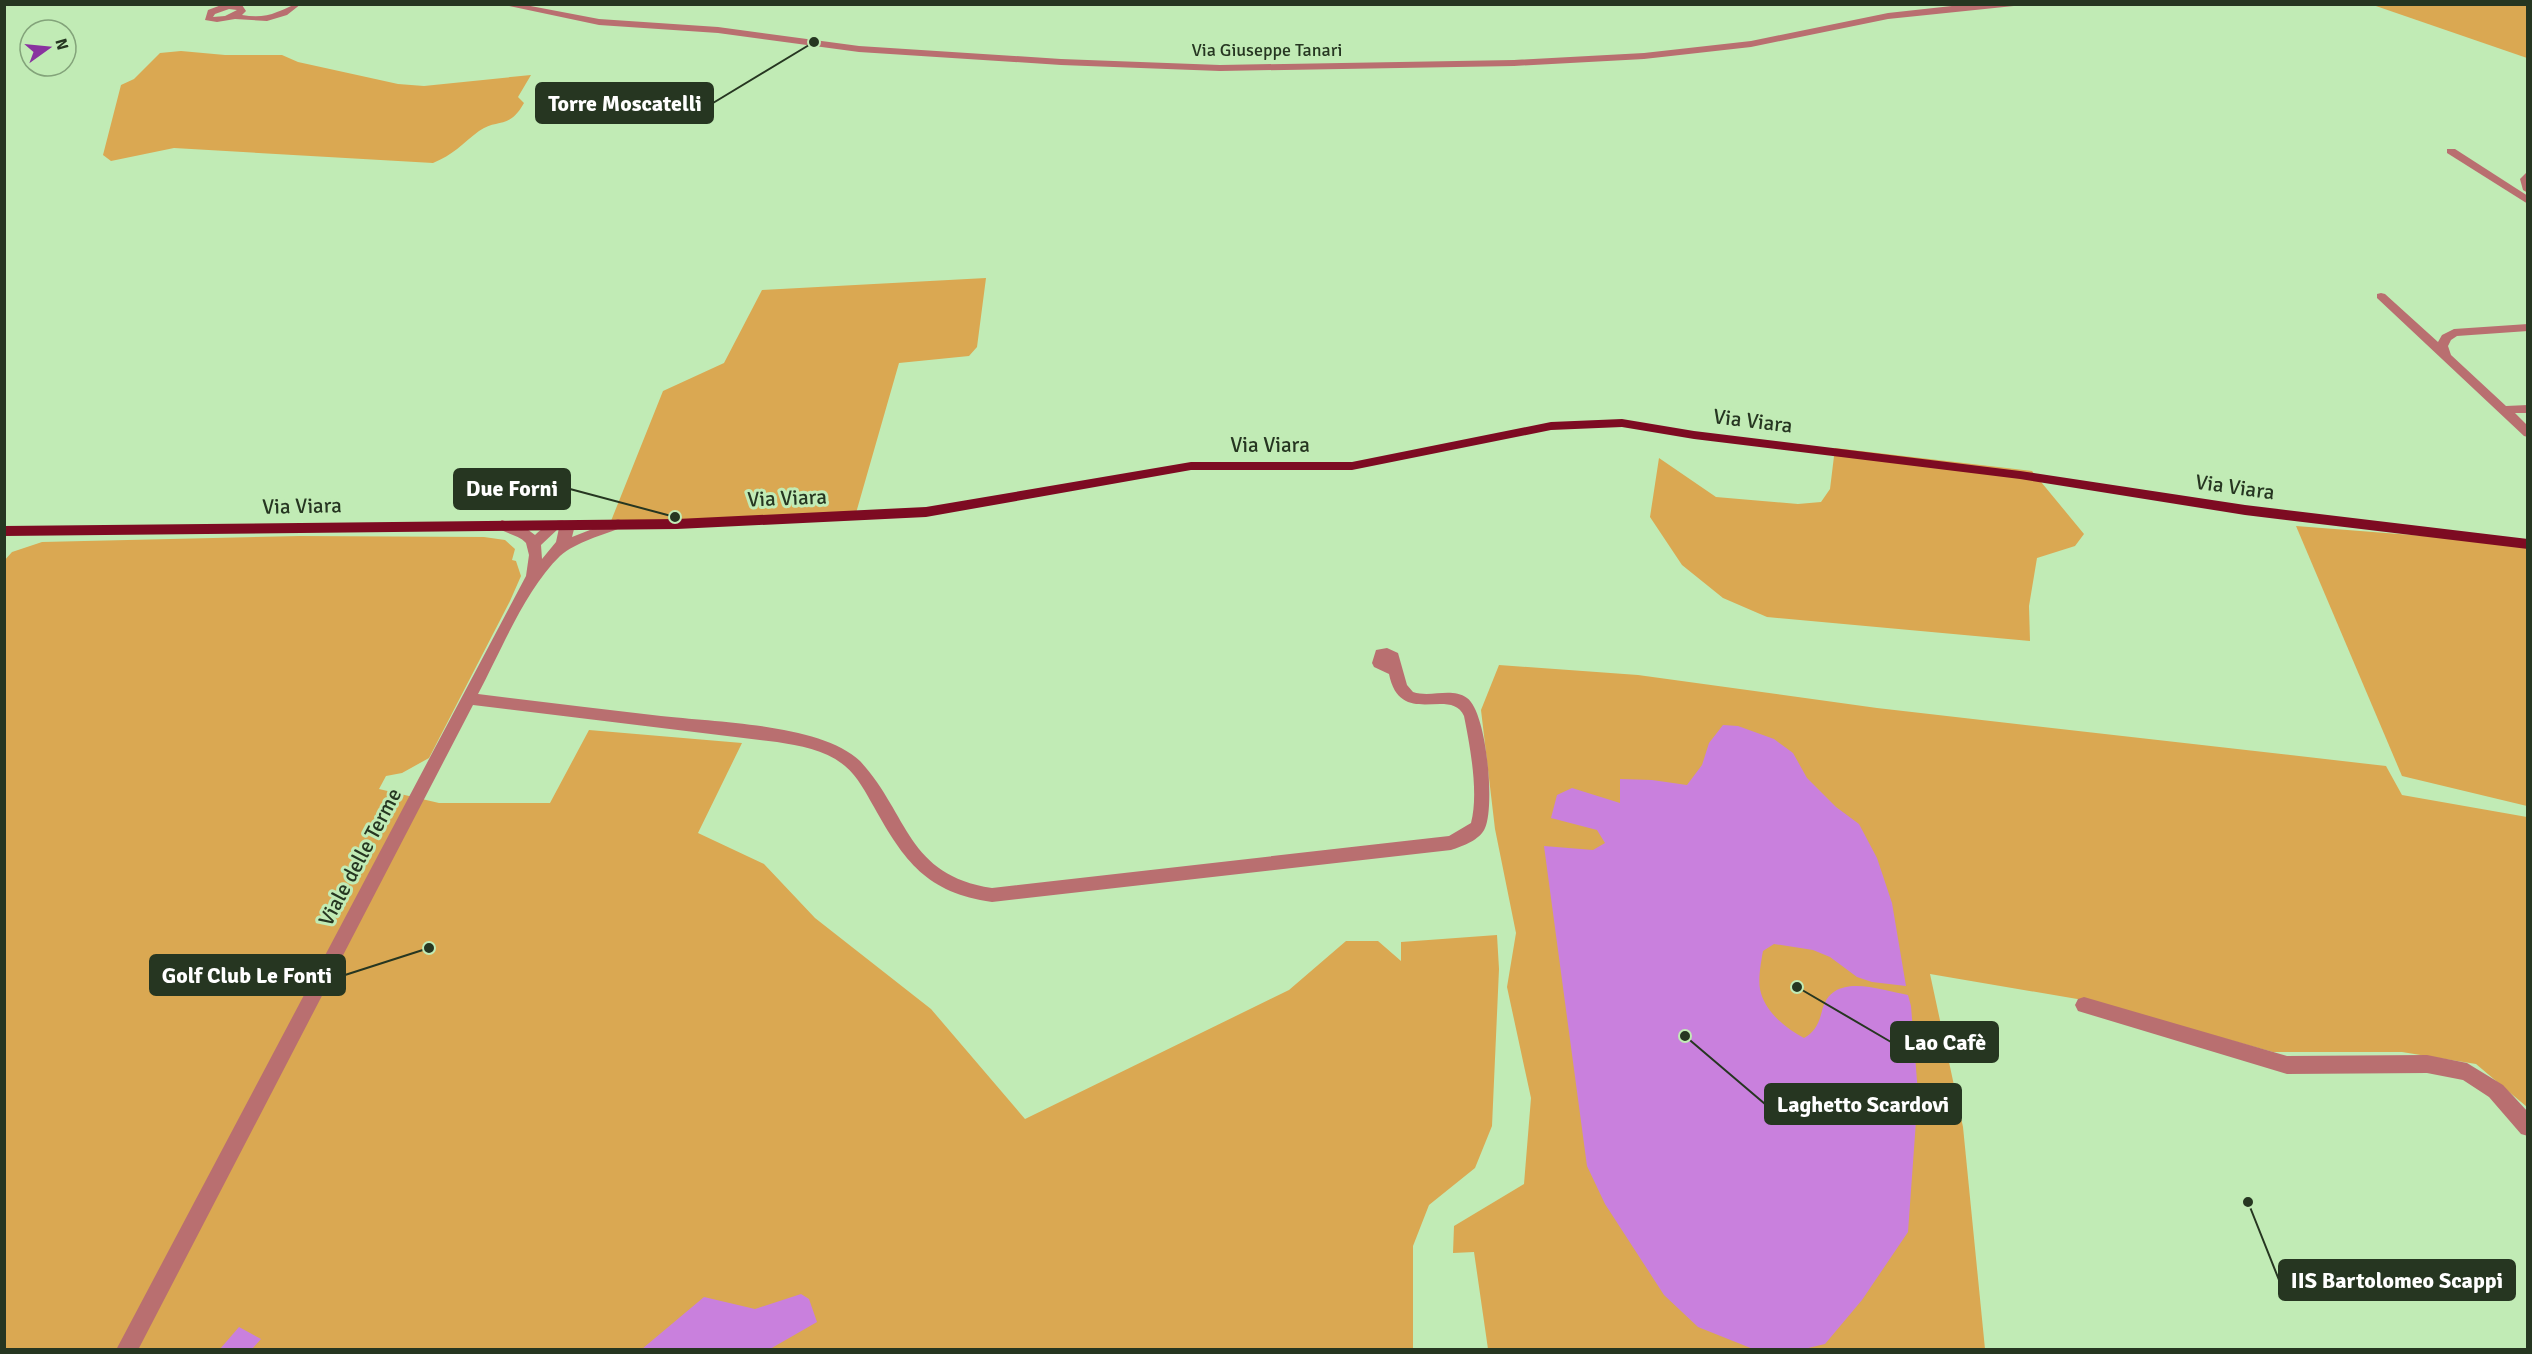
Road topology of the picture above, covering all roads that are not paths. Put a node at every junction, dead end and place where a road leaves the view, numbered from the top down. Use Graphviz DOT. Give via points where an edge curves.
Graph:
graph roads {
  1 [pos="297,4"];
  2 [pos="504,4"];
  3 [pos="2029,4"];
  4 [pos="234,16"];
  5 [pos="2451,151"];
  6 [pos="2528,174"];
  7 [pos="2528,190"];
  8 [pos="2528,201"];
  9 [pos="2380,296"];
  10 [pos="2528,327"];
  11 [pos="2446,357"];
  12 [pos="2528,408"];
  13 [pos="2504,410"];
  14 [pos="2528,432"];
  15 [pos="618,524"];
  16 [pos="501,525"];
  17 [pos="559,525"];
  18 [pos="4,531"];
  19 [pos="534,543"];
  20 [pos="2528,544"];
  21 [pos="556,553"];
  22 [pos="533,576"];
  23 [pos="1396,671"];
  24 [pos="468,699"];
  25 [pos="2084,1005"];
  26 [pos="2528,1127"];
  27 [pos="126,1350"];
  1 -- 4 [label="street" via="277,15"];
  2 -- 3 [label="street, Via Giuseppe Tanari" via="599,22 718,30 858,49 1220,68 1635,57 1740,45 1888,16"];
  5 -- 8 [label="street"];
  6 -- 7 [label="street"];
  9 -- 11 [label="street"];
  10 -- 11 [label="street" via="2454,333 2442,346"];
  11 -- 13 [label="street"];
  12 -- 13 [label="street"];
  13 -- 14 [label="street"];
  15 -- 17 [label="main road, Via Viara"];
  15 -- 20 [label="main road, Via Viara" via="926,512 1191,466 1352,466 1551,426 1622,423 2020,475 2245,510"];
  15 -- 21 [label="street, Viale delle Terme"];
  16 -- 17 [label="main road, Via Viara"];
  16 -- 18 [label="main road, Via Viara"];
  16 -- 19 [label="street" via="525,532"];
  17 -- 19 [label="street"];
  17 -- 21 [label="street, Viale delle Terme" via="567,529"];
  19 -- 22 [label="street, Viale delle Terme"];
  21 -- 22 [label="street, Viale delle Terme"];
  22 -- 24 [label="street, Viale delle Terme"];
  23 -- 24 [label="street" via="1400,688 1408,695 1416,699 1462,701 1473,717 1482,816 1468,835 1451,843 992,895 960,890 927,870 910,853 857,767 836,752 810,742"];
  24 -- 27 [label="street, Viale delle Terme"];
  25 -- 26 [label="street" via="2287,1065 2427,1064 2467,1072 2496,1091"];
}
